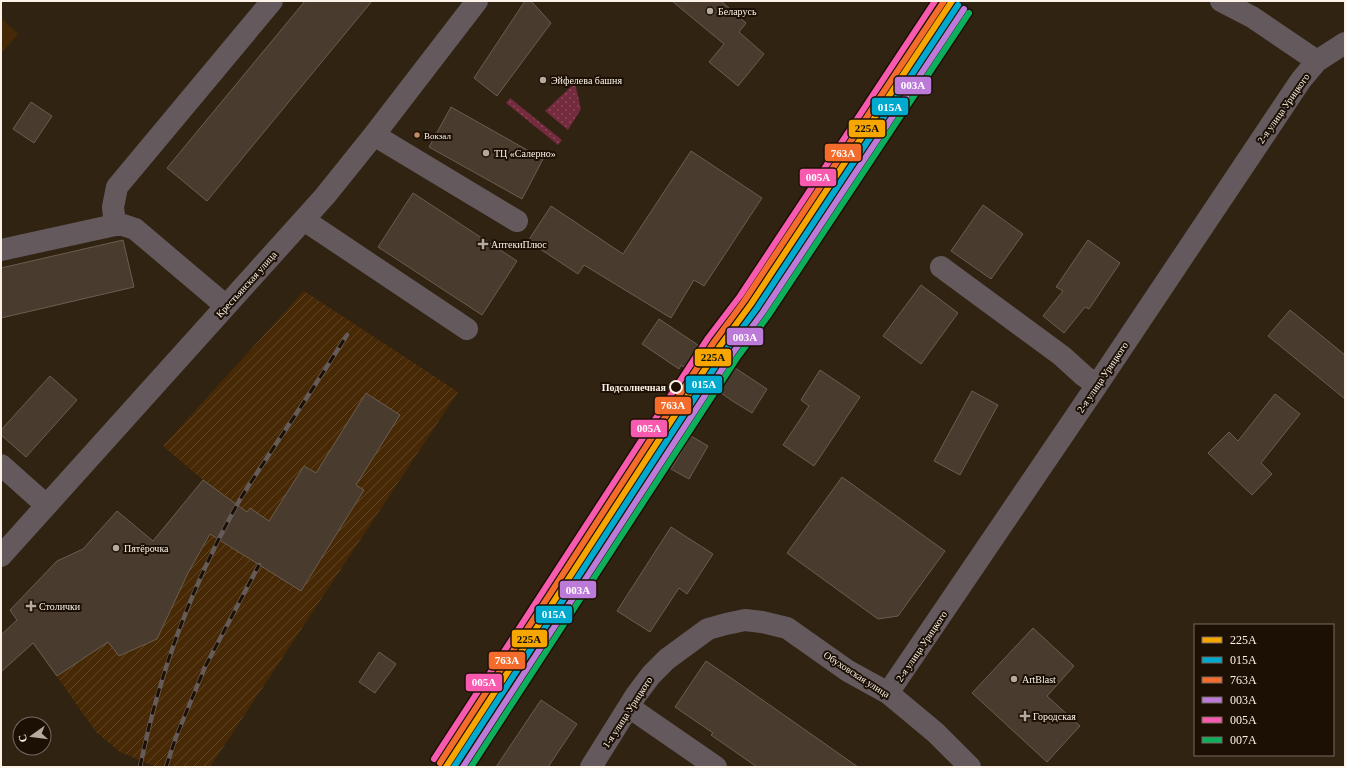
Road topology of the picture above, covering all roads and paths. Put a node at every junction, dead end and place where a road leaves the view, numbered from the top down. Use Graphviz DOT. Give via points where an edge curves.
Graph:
graph roads {
  1 [pos="272,1"];
  2 [pos="477,1"];
  3 [pos="1221,1"];
  4 [pos="1345,42"];
  5 [pos="1317,61"];
  6 [pos="374,135"];
  7 [pos="304,220"];
  8 [pos="517,221"];
  9 [pos="115,225"];
  10 [pos="1,250"];
  11 [pos="941,267"];
  12 [pos="226,306"];
  13 [pos="468,329"];
  14 [pos="1098,385"];
  15 [pos="1,465"];
  16 [pos="46,505"];
  17 [pos="1,556"];
  18 [pos="726,624"];
  19 [pos="888,693"];
  20 [pos="629,707"];
  21 [pos="591,767"];
  22 [pos="716,767"];
  23 [pos="970,767"];
  1 -- 9 [label="street" via="117,187 113,207"];
  2 -- 6 [label="street, Крестьянская улица"];
  3 -- 5 [label="street" via="1252,17"];
  4 -- 5 [label="street, 2-я улица Урицкого"];
  5 -- 14 [label="street, 2-я улица Урицкого" via="1301,80"];
  6 -- 7 [label="street, Крестьянская улица"];
  6 -- 8 [label="street"];
  7 -- 12 [label="street, Крестьянская улица"];
  7 -- 13 [label="street"];
  9 -- 10 [label="street"];
  9 -- 12 [label="street" via="135,229"];
  11 -- 14 [label="street"];
  12 -- 16 [label="street, Крестьянская улица"];
  14 -- 19 [label="street, 2-я улица Урицкого"];
  15 -- 16 [label="street"];
  16 -- 17 [label="street, Крестьянская улица"];
  18 -- 19 [label="street, Обуховская улица" via="745,620 787,628 848,671"];
  18 -- 20 [label="street, 1-я улица Урицкого" via="708,629 667,659 651,675"];
  19 -- 23 [label="street, Обуховская улица" via="936,732"];
  20 -- 21 [label="street, 1-я улица Урицкого"];
  20 -- 22 [label="street"];
}
